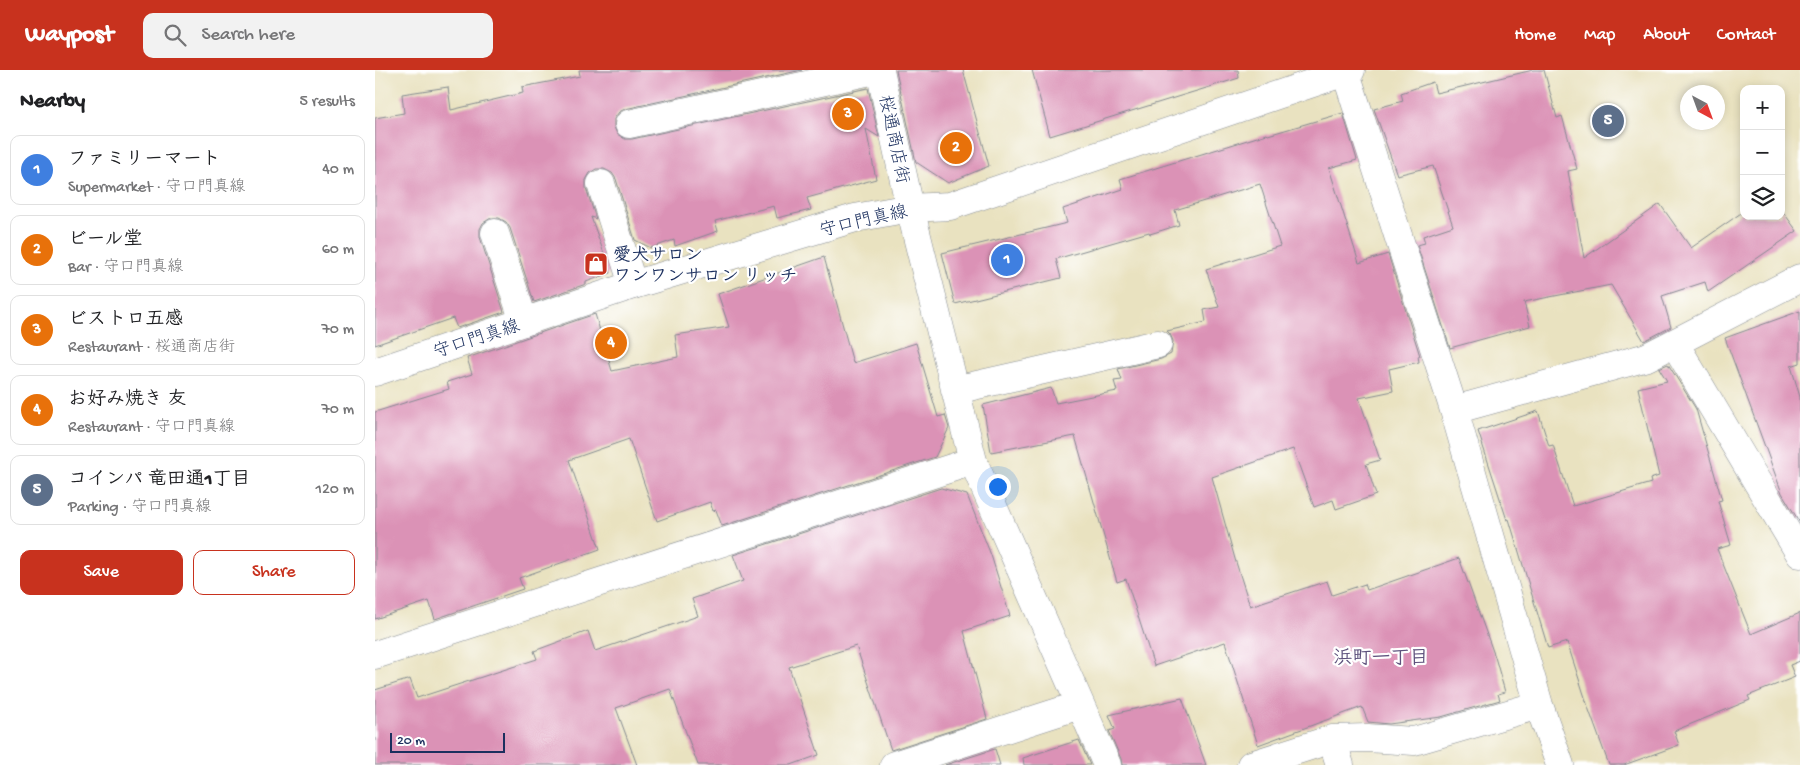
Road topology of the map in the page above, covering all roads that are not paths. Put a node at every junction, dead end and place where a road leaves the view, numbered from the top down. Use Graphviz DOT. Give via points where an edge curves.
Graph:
graph roads {
  1 [pos="875,70"];
  2 [pos="880,70"];
  3 [pos="1347,71"];
  4 [pos="629,124"];
  5 [pos="601,184"];
  6 [pos="910,208"];
  7 [pos="495,233"];
  8 [pos="1800,278"];
  9 [pos="633,285"];
  10 [pos="524,322"];
  11 [pos="1158,344"];
  12 [pos="1675,344"];
  13 [pos="375,372"];
  14 [pos="955,390"];
  15 [pos="1454,410"];
  16 [pos="973,461"];
  17 [pos="1800,554"];
  18 [pos="375,655"];
  19 [pos="1080,704"];
  20 [pos="1539,705"];
  21 [pos="1332,739"];
  22 [pos="893,765"];
  23 [pos="1107,765"];
  24 [pos="1251,765"];
  25 [pos="1340,765"];
  26 [pos="1560,765"];
  1 -- 4 [label="street"];
  2 -- 6 [label="street, 桜通商店街"];
  3 -- 6 [label="street, 守口門真線" via="950,206"];
  3 -- 15 [label="street"];
  5 -- 9 [label="street"];
  6 -- 9 [label="street, 守口門真線" via="855,218"];
  6 -- 14 [label="street, 桜通商店街"];
  7 -- 10 [label="street"];
  8 -- 12 [label="street"];
  9 -- 10 [label="street, 守口門真線"];
  10 -- 13 [label="street, 守口門真線"];
  11 -- 14 [label="street"];
  12 -- 15 [label="street" via="1647,357"];
  12 -- 17 [label="street"];
  14 -- 16 [label="street, 桜通商店街"];
  15 -- 20 [label="street"];
  16 -- 18 [label="street"];
  16 -- 19 [label="street, 桜通商店街"];
  19 -- 22 [label="street"];
  19 -- 23 [label="street, 桜通商店街"];
  20 -- 21 [label="street" via="1414,741"];
  20 -- 26 [label="street"];
  21 -- 24 [label="street"];
  21 -- 25 [label="street"];
}
